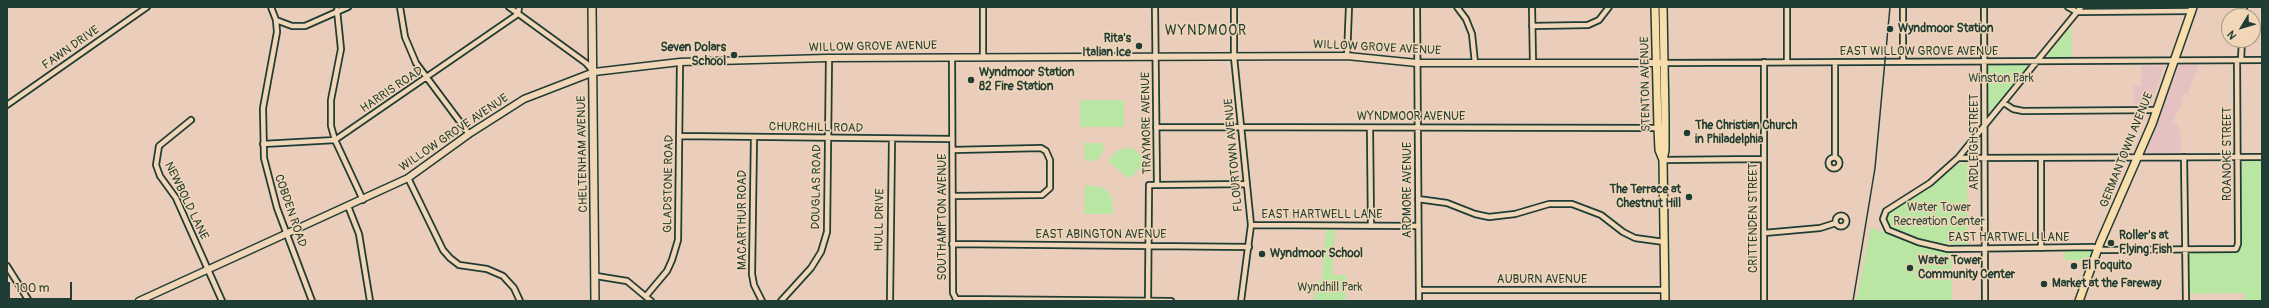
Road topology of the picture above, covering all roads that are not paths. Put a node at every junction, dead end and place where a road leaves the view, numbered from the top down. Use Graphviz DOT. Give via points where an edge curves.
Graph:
graph roads {
  1 [pos="147,7"];
  2 [pos="271,7"];
  3 [pos="348,7"];
  4 [pos="400,7"];
  5 [pos="509,7"];
  6 [pos="520,7"];
  7 [pos="592,7"];
  8 [pos="983,7"];
  9 [pos="1155,7"];
  10 [pos="1234,7"];
  11 [pos="1349,7"];
  12 [pos="1417,7"];
  13 [pos="1457,7"];
  14 [pos="1532,7"];
  15 [pos="1609,7"];
  16 [pos="1655,7"];
  17 [pos="1663,7"];
  18 [pos="1787,7"];
  19 [pos="1903,7"];
  20 [pos="1984,7"];
  21 [pos="2068,7"];
  22 [pos="2081,7"];
  23 [pos="2192,9"];
  24 [pos="337,10"];
  25 [pos="2077,12"];
  26 [pos="518,14"];
  27 [pos="276,20"];
  28 [pos="1532,26"];
  29 [pos="2241,48"];
  30 [pos="1156,56"];
  31 [pos="1347,56"];
  32 [pos="952,57"];
  33 [pos="983,57"];
  34 [pos="1234,57"];
  35 [pos="829,58"];
  36 [pos="2174,60"];
  37 [pos="2239,60"];
  38 [pos="2262,60"];
  39 [pos="1984,61"];
  40 [pos="2038,61"];
  41 [pos="680,62"];
  42 [pos="1764,62"];
  43 [pos="1788,62"];
  44 [pos="1835,62"];
  45 [pos="1903,62"];
  46 [pos="1417,63"];
  47 [pos="1474,63"];
  48 [pos="1660,63"];
  49 [pos="1533,64"];
  50 [pos="594,72"];
  51 [pos="426,79"];
  52 [pos="2004,103"];
  53 [pos="7,105"];
  54 [pos="2156,110"];
  55 [pos="191,120"];
  56 [pos="1242,126"];
  57 [pos="1417,126"];
  58 [pos="1156,127"];
  59 [pos="1985,127"];
  60 [pos="1370,128"];
  61 [pos="1662,128"];
  62 [pos="469,134"];
  63 [pos="680,136"];
  64 [pos="754,137"];
  65 [pos="828,138"];
  66 [pos="892,139"];
  67 [pos="952,139"];
  68 [pos="335,140"];
  69 [pos="263,144"];
  70 [pos="953,150"];
  71 [pos="1835,157"];
  72 [pos="2137,157"];
  73 [pos="2184,157"];
  74 [pos="2238,157"];
  75 [pos="2262,157"];
  76 [pos="1958,158"];
  77 [pos="1985,158"];
  78 [pos="2041,158"];
  79 [pos="1763,159"];
  80 [pos="1663,160"];
  81 [pos="408,178"];
  82 [pos="1246,184"];
  83 [pos="1158,185"];
  84 [pos="953,196"];
  85 [pos="1418,199"];
  86 [pos="363,200"];
  87 [pos="348,206"];
  88 [pos="1836,223"];
  89 [pos="1251,225"];
  90 [pos="1370,226"];
  91 [pos="1418,226"];
  92 [pos="1764,233"];
  93 [pos="287,234"];
  94 [pos="1664,242"];
  95 [pos="952,244"];
  96 [pos="1148,245"];
  97 [pos="1249,247"];
  98 [pos="2041,248"];
  99 [pos="2098,248"];
  100 [pos="2237,248"];
  101 [pos="1985,249"];
  102 [pos="2185,250"];
  103 [pos="7,266"];
  104 [pos="209,270"];
  105 [pos="596,276"];
  106 [pos="1418,290"];
  107 [pos="1665,290"];
  108 [pos="646,296"];
  109 [pos="29,301"];
  110 [pos="139,301"];
  111 [pos="222,301"];
  112 [pos="312,301"];
  113 [pos="370,301"];
  114 [pos="520,301"];
  115 [pos="595,301"];
  116 [pos="651,301"];
  117 [pos="762,301"];
  118 [pos="781,301"];
  119 [pos="890,301"];
  120 [pos="1032,301"];
  121 [pos="1148,301"];
  122 [pos="1171,301"];
  123 [pos="1241,301"];
  124 [pos="1418,301"];
  125 [pos="1665,301"];
  126 [pos="1764,301"];
  127 [pos="1985,301"];
  128 [pos="2079,301"];
  129 [pos="2186,301"];
  1 -- 53 [label="street, FAWN DRIVE"];
  2 -- 27 [label="street, COBDEN ROAD"];
  3 -- 24 [label="street"];
  4 -- 51 [label="street" via="408,46"];
  5 -- 26 [label="street"];
  6 -- 26 [label="street"];
  7 -- 50 [label="main road, CHELTENHAM AVENUE"];
  8 -- 33 [label="street"];
  9 -- 30 [label="street, TRAYMORE AVENUE"];
  10 -- 34 [label="street, FLOURTOWN AVENUE"];
  11 -- 31 [label="street"];
  12 -- 46 [label="street, ARDMORE AVENUE"];
  13 -- 47 [label="street" via="1471,29"];
  14 -- 28 [label="street"];
  15 -- 28 [label="street" via="1599,20 1588,25"];
  16 -- 48 [label="main road, STENTON AVENUE"];
  17 -- 48 [label="main road, STENTON AVENUE"];
  18 -- 43 [label="street"];
  19 -- 45 [label="street"];
  20 -- 39 [label="street, ARDLEIGH STREET"];
  21 -- 25 [label="street"];
  22 -- 25 [label="street"];
  23 -- 25 [label="street"];
  23 -- 36 [label="main road, GERMANTOWN AVENUE"];
  24 -- 27 [label="street" via="304,26 292,26"];
  24 -- 68 [label="street" via="341,29 341,49 331,100 331,126"];
  25 -- 40 [label="street"];
  26 -- 50 [label="street" via="586,63"];
  26 -- 51 [label="street, HARRIS ROAD"];
  27 -- 69 [label="street, COBDEN ROAD" via="277,32 263,108"];
  28 -- 49 [label="street"];
  29 -- 37 [label="street, ROANOKE STREET"];
  30 -- 33 [label="street, WILLOW GROVE AVENUE"];
  30 -- 34 [label="street, WILLOW GROVE AVENUE"];
  30 -- 58 [label="street, TRAYMORE AVENUE"];
  31 -- 34 [label="street, WILLOW GROVE AVENUE"];
  31 -- 46 [label="street, WILLOW GROVE AVENUE"];
  32 -- 33 [label="street, WILLOW GROVE AVENUE"];
  32 -- 35 [label="street, WILLOW GROVE AVENUE"];
  32 -- 67 [label="street, SOUTHAMPTON AVENUE"];
  34 -- 56 [label="street, FLOURTOWN AVENUE"];
  35 -- 41 [label="street, WILLOW GROVE AVENUE"];
  35 -- 65 [label="street, DOUGLAS ROAD"];
  36 -- 37 [label="street, EAST WILLOW GROVE AVENUE"];
  36 -- 40 [label="street, EAST WILLOW GROVE AVENUE"];
  36 -- 54 [label="main road, GERMANTOWN AVENUE"];
  37 -- 38 [label="street, EAST WILLOW GROVE AVENUE"];
  37 -- 74 [label="street, ROANOKE STREET"];
  39 -- 40 [label="street, EAST WILLOW GROVE AVENUE"];
  39 -- 45 [label="street, EAST WILLOW GROVE AVENUE"];
  39 -- 59 [label="street, ARDLEIGH STREET"];
  40 -- 52 [label="street"];
  41 -- 50 [label="street, WILLOW GROVE AVENUE"];
  41 -- 63 [label="street, GLADSTONE ROAD"];
  42 -- 43 [label="street, EAST WILLOW GROVE AVENUE"];
  42 -- 48 [label="street, EAST WILLOW GROVE AVENUE"];
  42 -- 79 [label="street, CRITTENDEN STREET"];
  43 -- 44 [label="street, EAST WILLOW GROVE AVENUE"];
  44 -- 45 [label="street, EAST WILLOW GROVE AVENUE"];
  44 -- 71 [label="street"];
  46 -- 47 [label="street, WILLOW GROVE AVENUE"];
  46 -- 57 [label="street, ARDMORE AVENUE"];
  47 -- 49 [label="street, WILLOW GROVE AVENUE"];
  48 -- 49 [label="street, WILLOW GROVE AVENUE"];
  48 -- 61 [label="main road, STENTON AVENUE"];
  50 -- 62 [label="street, WILLOW GROVE AVENUE" via="524,99"];
  50 -- 105 [label="main road, CHELTENHAM AVENUE"];
  51 -- 62 [label="street"];
  51 -- 68 [label="street, HARRIS ROAD"];
  52 -- 54 [label="street" via="2013,109 2023,111"];
  52 -- 59 [label="street"];
  54 -- 72 [label="main road, GERMANTOWN AVENUE"];
  55 -- 104 [label="street, NEWBOLD LANE" via="159,146 156,165 160,176 176,198"];
  56 -- 58 [label="street, WYNDMOOR AVENUE"];
  56 -- 60 [label="street, WYNDMOOR AVENUE"];
  56 -- 82 [label="street, FLOURTOWN AVENUE"];
  57 -- 60 [label="street, WYNDMOOR AVENUE"];
  57 -- 61 [label="street, WYNDMOOR AVENUE"];
  57 -- 85 [label="street, ARDMORE AVENUE"];
  58 -- 83 [label="street, TRAYMORE AVENUE"];
  59 -- 76 [label="street"];
  59 -- 77 [label="street, ARDLEIGH STREET"];
  60 -- 90 [label="street"];
  61 -- 80 [label="main road, STENTON AVENUE" via="1659,150"];
  62 -- 81 [label="street, WILLOW GROVE AVENUE"];
  63 -- 64 [label="street, CHURCHILL ROAD"];
  63 -- 108 [label="street, GLADSTONE ROAD" via="677,246 667,271"];
  64 -- 65 [label="street, CHURCHILL ROAD"];
  64 -- 117 [label="street, MACARTHUR ROAD" via="752,274"];
  65 -- 66 [label="street, CHURCHILL ROAD"];
  65 -- 118 [label="street, DOUGLAS ROAD" via="827,232 824,246 811,268"];
  66 -- 67 [label="street, CHURCHILL ROAD"];
  66 -- 119 [label="street, HULL DRIVE"];
  67 -- 70 [label="street, SOUTHAMPTON AVENUE"];
  68 -- 69 [label="street"];
  68 -- 86 [label="street"];
  69 -- 93 [label="street, COBDEN ROAD" via="270,188"];
  70 -- 84 [label="street, SOUTHAMPTON AVENUE"];
  70 -- 84 [label="street" via="1041,148 1050,157 1050,188 1042,195"];
  72 -- 73 [label="street"];
  72 -- 78 [label="street"];
  72 -- 99 [label="main road, GERMANTOWN AVENUE"];
  73 -- 74 [label="street"];
  73 -- 102 [label="street"];
  74 -- 75 [label="street"];
  74 -- 100 [label="street, ROANOKE STREET"];
  76 -- 77 [label="street"];
  76 -- 101 [label="street, EAST HARTWELL LANE" via="1930,183 1888,209 1883,219 1884,225 1891,232 1925,244 1948,249"];
  77 -- 78 [label="street"];
  77 -- 101 [label="street, ARDLEIGH STREET"];
  78 -- 98 [label="street"];
  79 -- 80 [label="street"];
  79 -- 92 [label="street, CRITTENDEN STREET"];
  80 -- 94 [label="main road, STENTON AVENUE"];
  81 -- 86 [label="street, WILLOW GROVE AVENUE"];
  81 -- 114 [label="street" via="443,250 450,258 459,265 487,269 503,276 514,288"];
  82 -- 83 [label="street"];
  82 -- 89 [label="street, FLOURTOWN AVENUE"];
  83 -- 96 [label="street, TRAYMORE AVENUE" via="1149,185"];
  84 -- 95 [label="street, SOUTHAMPTON AVENUE"];
  85 -- 91 [label="street, ARDMORE AVENUE"];
  85 -- 94 [label="street" via="1447,203 1488,217 1515,214 1536,206 1572,204 1601,215 1635,238"];
  86 -- 87 [label="street, WILLOW GROVE AVENUE"];
  87 -- 93 [label="street, WILLOW GROVE AVENUE"];
  87 -- 113 [label="street" via="359,234"];
  88 -- 92 [label="street" via="1812,229"];
  89 -- 90 [label="street, EAST HARTWELL LANE"];
  89 -- 97 [label="street, FLOURTOWN AVENUE"];
  90 -- 91 [label="street, EAST HARTWELL LANE"];
  91 -- 106 [label="street, ARDMORE AVENUE"];
  92 -- 126 [label="street, CRITTENDEN STREET"];
  93 -- 104 [label="street, WILLOW GROVE AVENUE"];
  93 -- 112 [label="street, COBDEN ROAD"];
  94 -- 107 [label="main road, STENTON AVENUE"];
  95 -- 96 [label="street, EAST ABINGTON AVENUE"];
  95 -- 120 [label="street, SOUTHAMPTON AVENUE" via="953,293 956,299"];
  96 -- 97 [label="street, EAST ABINGTON AVENUE"];
  96 -- 121 [label="street, TRAYMORE AVENUE"];
  97 -- 123 [label="street, FLOURTOWN AVENUE"];
  98 -- 99 [label="street, EAST HARTWELL LANE"];
  98 -- 101 [label="street, EAST HARTWELL LANE"];
  99 -- 102 [label="street, EAST HARTWELL LANE"];
  99 -- 128 [label="main road, GERMANTOWN AVENUE"];
  100 -- 102 [label="street, EAST HARTWELL LANE"];
  101 -- 127 [label="street, ARDLEIGH STREET"];
  102 -- 129 [label="street"];
  103 -- 109 [label="street"];
  104 -- 110 [label="street, WILLOW GROVE AVENUE"];
  104 -- 111 [label="street, NEWBOLD LANE"];
  105 -- 108 [label="street" via="627,281"];
  105 -- 115 [label="main road, CHELTENHAM AVENUE"];
  106 -- 107 [label="street, AUBURN AVENUE"];
  106 -- 124 [label="street, ARDMORE AVENUE"];
  107 -- 125 [label="main road, STENTON AVENUE"];
  108 -- 116 [label="street"];
  120 -- 121 [label="street"];
  121 -- 122 [label="street"];
}
